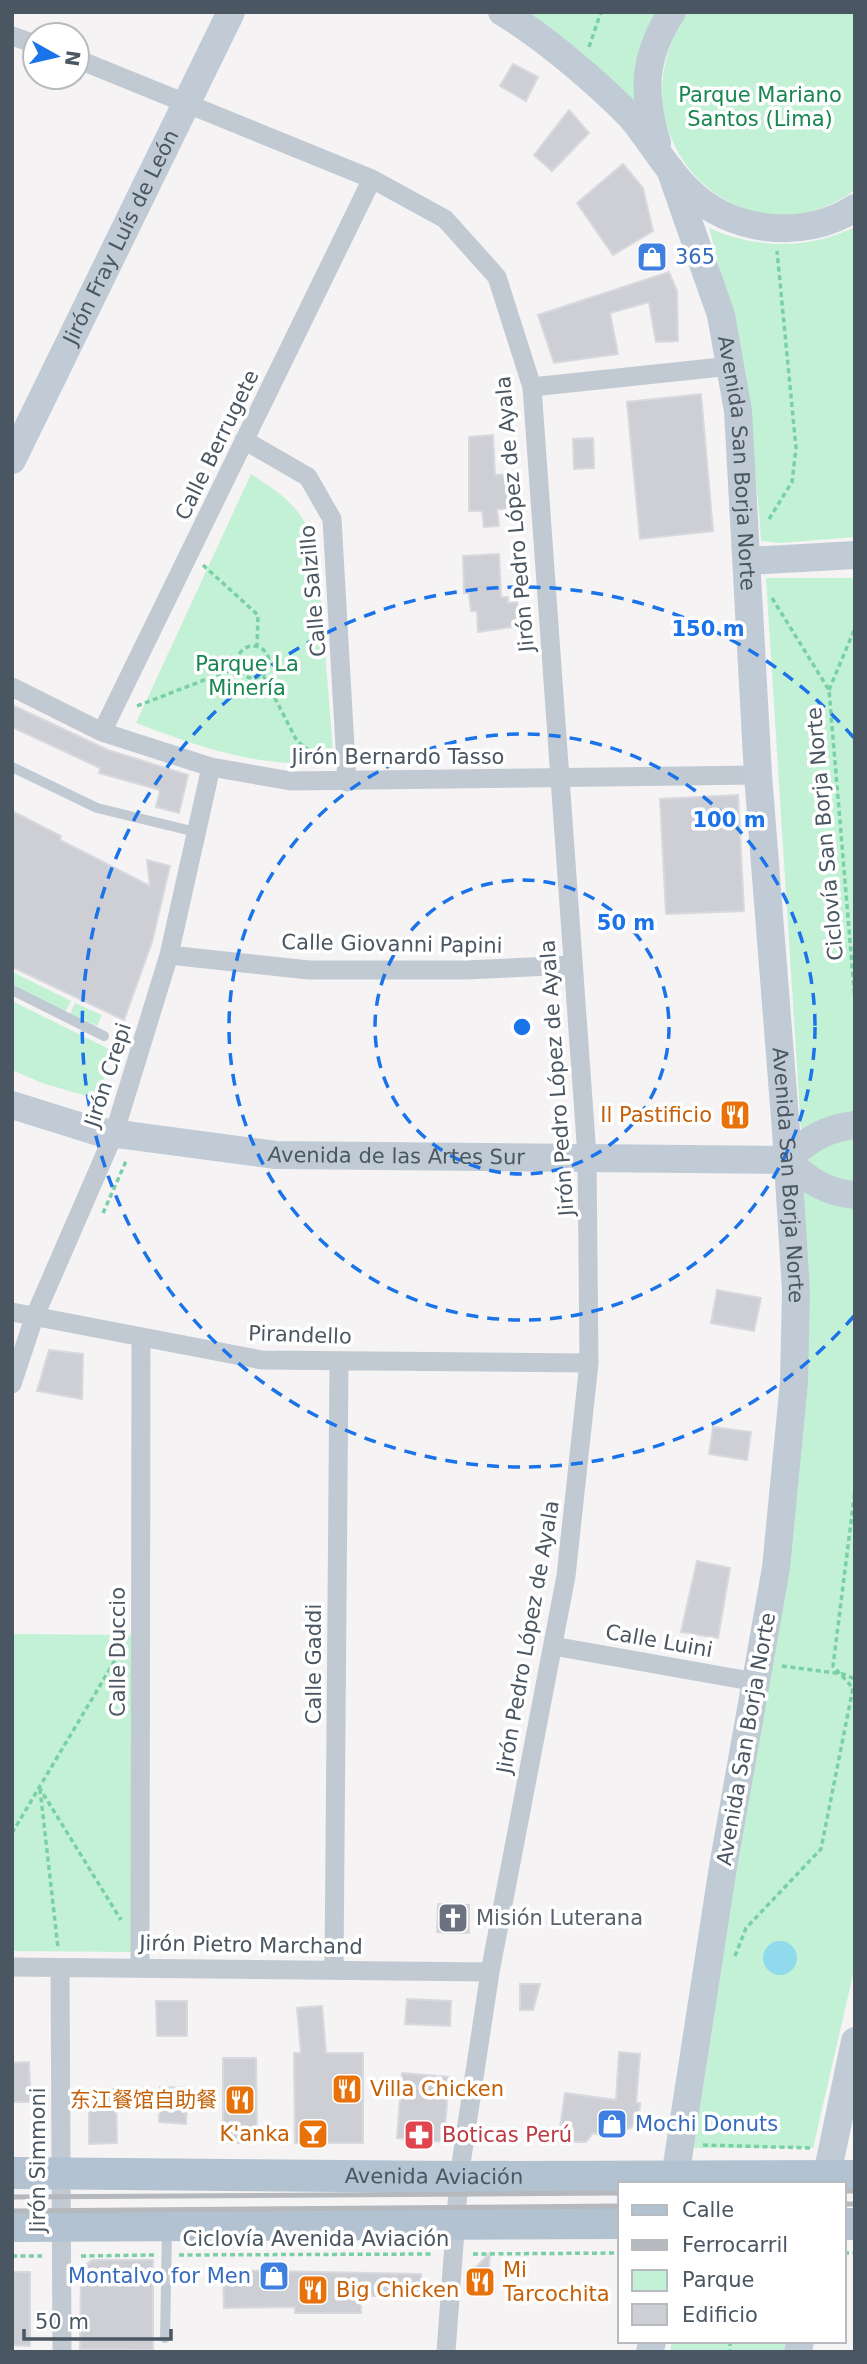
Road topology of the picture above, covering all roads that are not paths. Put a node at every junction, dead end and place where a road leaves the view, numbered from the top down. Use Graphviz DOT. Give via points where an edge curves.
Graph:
graph roads {
  1 [pos="231,12"];
  2 [pos="502,12"];
  3 [pos="672,12"];
  4 [pos="91,64"];
  5 [pos="186,103"];
  6 [pos="666,162"];
  7 [pos="372,179"];
  8 [pos="855,208"];
  9 [pos="731,366"];
  10 [pos="532,387"];
  11 [pos="244,440"];
  12 [pos="12,460"];
  13 [pos="855,555"];
  14 [pos="757,561"];
  15 [pos="12,687"];
  16 [pos="106,724"];
  17 [pos="12,766"];
  18 [pos="211,767"];
  19 [pos="758,775"];
  20 [pos="560,780"];
  21 [pos="347,782"];
  22 [pos="196,832"];
  23 [pos="169,955"];
  24 [pos="573,965"];
  25 [pos="12,990"];
  26 [pos="104,1036"];
  27 [pos="12,1105"];
  28 [pos="855,1125"];
  29 [pos="114,1134"];
  30 [pos="587,1156"];
  31 [pos="787,1160"];
  32 [pos="855,1195"];
  33 [pos="12,1312"];
  34 [pos="34,1318"];
  35 [pos="142,1338"];
  36 [pos="339,1361"];
  37 [pos="589,1363"];
  38 [pos="12,1384"];
  39 [pos="554,1646"];
  40 [pos="758,1672"];
  41 [pos="140,1959"];
  42 [pos="12,1967"];
  43 [pos="60,1968"];
  44 [pos="334,1969"];
  45 [pos="490,1972"];
  46 [pos="854,2048"];
  47 [pos="847,2116"];
  48 [pos="686,2164"];
  49 [pos="834,2171"];
  50 [pos="61,2172"];
  51 [pos="12,2173"];
  52 [pos="459,2177"];
  53 [pos="618,2224"];
  54 [pos="12,2226"];
  55 [pos="452,2239"];
  56 [pos="167,2240"];
  57 [pos="61,2241"];
  58 [pos="165,2339"];
  59 [pos="62,2352"];
  60 [pos="446,2352"];
  1 -- 5 [label="main road, Jirón Fray Luís de León"];
  2 -- 6 [label="main road, Avenida San Borja Norte" via="630,117"];
  3 -- 6 [label="main road" via="654,46 646,89 648,112"];
  4 -- 5 [label="street, Jirón Pedro López de Ayala"];
  5 -- 7 [label="street, Jirón Pedro López de Ayala"];
  5 -- 12 [label="main road, Jirón Fray Luís de León"];
  6 -- 8 [label="main road" via="687,190 714,210 744,223 774,228 810,226"];
  6 -- 9 [label="main road, Avenida San Borja Norte" via="721,315"];
  7 -- 10 [label="street, Jirón Pedro López de Ayala" via="444,219 496,277"];
  7 -- 11 [label="street, Calle Berrugete"];
  9 -- 10 [label="street"];
  9 -- 14 [label="main road, Avenida San Borja Norte"];
  10 -- 20 [label="street, Jirón Pedro López de Ayala"];
  11 -- 16 [label="street, Calle Berrugete"];
  11 -- 21 [label="street, Calle Salzillo" via="308,477 332,519"];
  13 -- 14 [label="main road"];
  14 -- 19 [label="main road, Avenida San Borja Norte"];
  15 -- 16 [label="street, Jirón Bernardo Tasso"];
  16 -- 18 [label="street, Jirón Bernardo Tasso"];
  17 -- 22 [label="lane" via="97,808"];
  18 -- 21 [label="street, Jirón Bernardo Tasso" via="290,781"];
  18 -- 22 [label="street, Jirón Crepi"];
  19 -- 20 [label="street, Jirón Bernardo Tasso"];
  19 -- 31 [label="main road, Avenida San Borja Norte"];
  20 -- 21 [label="street, Jirón Bernardo Tasso"];
  20 -- 24 [label="street, Jirón Pedro López de Ayala"];
  22 -- 23 [label="street, Jirón Crepi"];
  23 -- 24 [label="street, Calle Giovanni Papini" via="309,970"];
  23 -- 29 [label="street, Jirón Crepi"];
  24 -- 30 [label="street, Jirón Pedro López de Ayala"];
  25 -- 26 [label="lane"];
  27 -- 29 [label="main road, Avenida de las Artes Sur"];
  28 -- 31 [label="main road" via="807,1140"];
  29 -- 30 [label="main road, Avenida de las Artes Sur" via="276,1155"];
  29 -- 34 [label="street, Jirón Crepi"];
  30 -- 31 [label="main road, Avenida de las Artes Sur"];
  30 -- 37 [label="street, Jirón Pedro López de Ayala"];
  31 -- 32 [label="main road" via="806,1179"];
  31 -- 40 [label="main road, Avenida San Borja Norte" via="796,1291 794,1382 776,1568"];
  33 -- 34 [label="street, Pirandello"];
  34 -- 35 [label="street, Pirandello"];
  34 -- 38 [label="street, Jirón Crepi"];
  35 -- 36 [label="street, Pirandello" via="261,1360"];
  35 -- 41 [label="street, Calle Duccio"];
  36 -- 37 [label="street, Pirandello"];
  36 -- 44 [label="street, Calle Gaddi"];
  37 -- 39 [label="street, Jirón Pedro López de Ayala"];
  39 -- 40 [label="street, Calle Luini"];
  39 -- 45 [label="street, Jirón Pedro López de Ayala"];
  40 -- 48 [label="main road, Avenida San Borja Norte" via="723,1867"];
  41 -- 43 [label="street, Jirón Pietro Marchand"];
  41 -- 44 [label="street, Jirón Pietro Marchand"];
  42 -- 43 [label="street, Jirón Pietro Marchand"];
  43 -- 50 [label="street, Jirón Simmoni"];
  44 -- 45 [label="street, Jirón Pietro Marchand"];
  45 -- 52 [label="street, Jirón Pedro López de Ayala"];
  46 -- 47 [label="main road"];
  47 -- 49 [label="main road"];
  48 -- 49 [label="main road, Avenida Aviación"];
  48 -- 52 [label="main road, Avenida Aviación"];
  50 -- 51 [label="main road, Avenida Aviación"];
  50 -- 52 [label="main road, Avenida Aviación"];
  50 -- 57 [label="street, Jirón Simmoni"];
  52 -- 55 [label="street, Jirón Pedro López de Ayala"];
  53 -- 55 [label="main road"];
  54 -- 57 [label="main road"];
  55 -- 56 [label="main road"];
  55 -- 60 [label="street, Jirón Pedro López de Ayala"];
  56 -- 57 [label="main road"];
  56 -- 58 [label="lane"];
  57 -- 59 [label="street, Jirón Simmoni"];
}
